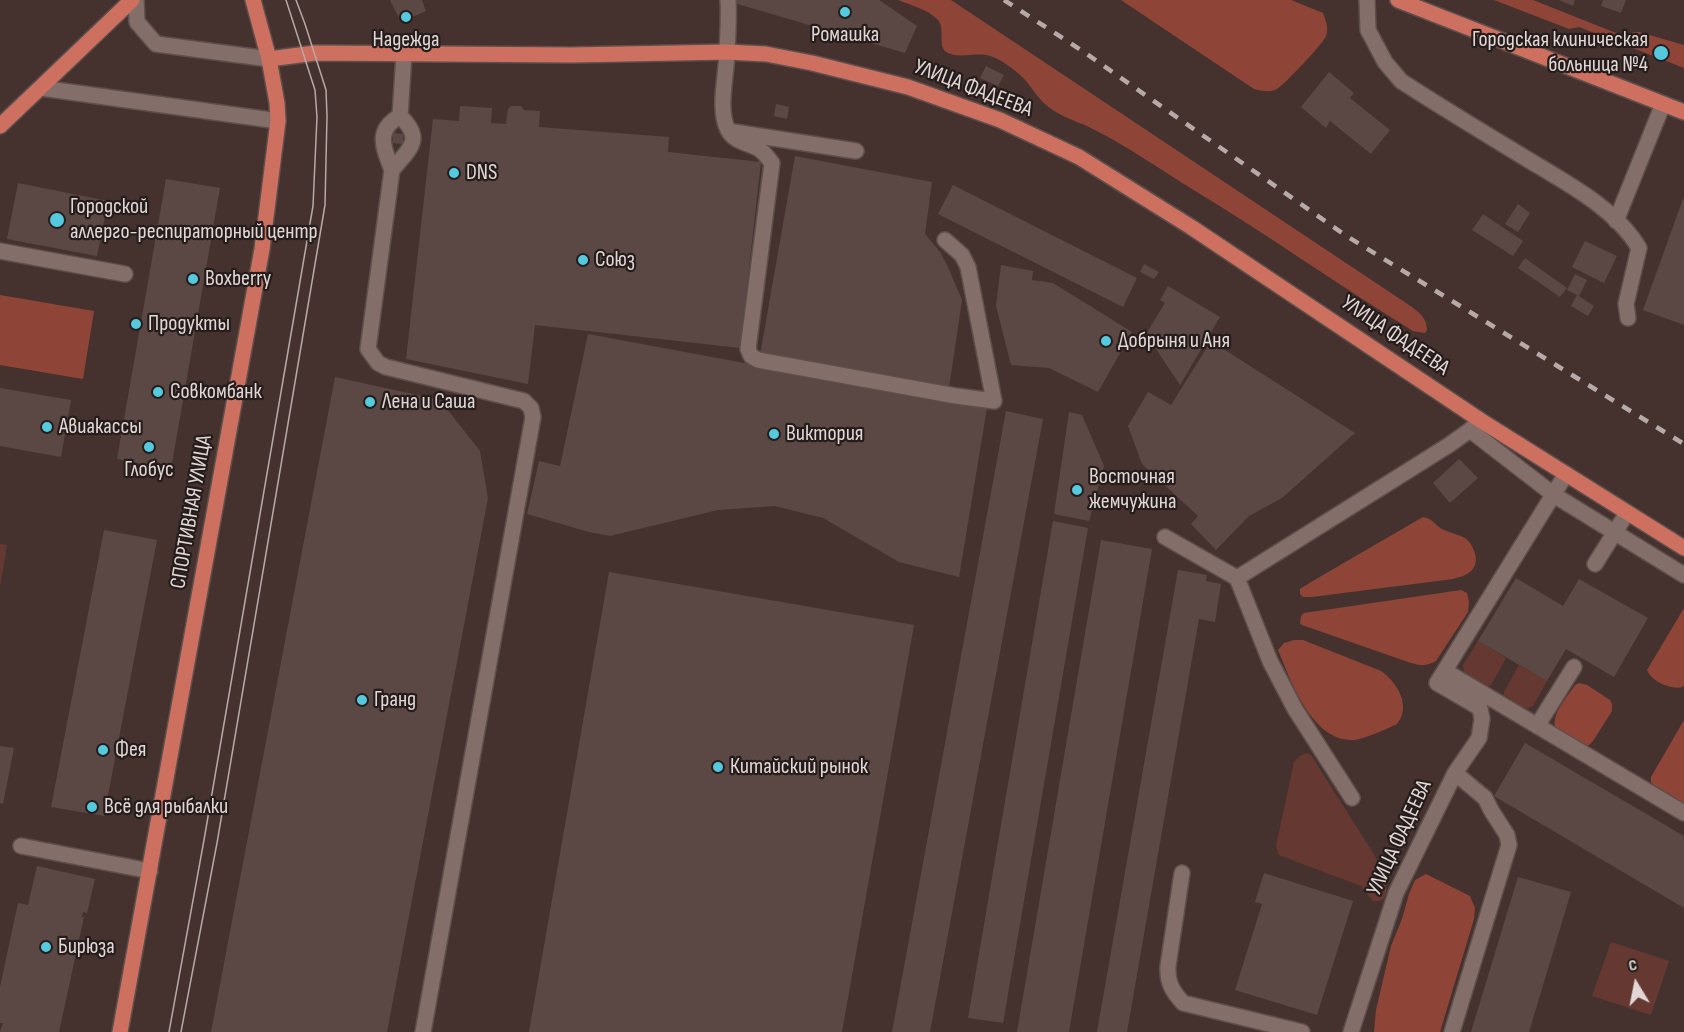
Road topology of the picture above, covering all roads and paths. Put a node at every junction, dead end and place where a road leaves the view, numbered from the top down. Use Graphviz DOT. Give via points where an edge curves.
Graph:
graph roads {
  1 [pos="134,0"];
  2 [pos="253,0"];
  3 [pos="728,0"];
  4 [pos="1367,0"];
  5 [pos="1398,0"];
  6 [pos="728,52"];
  7 [pos="404,54"];
  8 [pos="269,59"];
  9 [pos="41,88"];
  10 [pos="1663,104"];
  11 [pos="1684,112"];
  12 [pos="400,116"];
  13 [pos="278,121"];
  14 [pos="0,126"];
  15 [pos="728,131"];
  16 [pos="856,151"];
  17 [pos="392,170"];
  18 [pos="1616,220"];
  19 [pos="945,240"];
  20 [pos="0,251"];
  21 [pos="125,274"];
  22 [pos="1628,318"];
  23 [pos="1475,425"];
  24 [pos="1566,474"];
  25 [pos="1554,495"];
  26 [pos="1627,513"];
  27 [pos="1615,533"];
  28 [pos="1165,537"];
  29 [pos="1684,548"];
  30 [pos="1595,564"];
  31 [pos="1684,575"];
  32 [pos="1237,578"];
  33 [pos="1574,667"];
  34 [pos="1445,671"];
  35 [pos="1537,726"];
  36 [pos="1455,773"];
  37 [pos="1352,798"];
  38 [pos="1684,813"];
  39 [pos="21,846"];
  40 [pos="150,871"];
  41 [pos="1182,873"];
  42 [pos="120,1032"];
  43 [pos="423,1032"];
  44 [pos="1302,1032"];
  45 [pos="1351,1032"];
  46 [pos="1452,1032"];
  1 -- 8 [label="street" via="137,22 156,44"];
  1 -- 9 [label="main road"];
  2 -- 8 [label="main road, СПОРТИВНАЯ УЛИЦА"];
  3 -- 6 [label="street"];
  4 -- 18 [label="street" via="1368,30 1385,62 1401,81 1566,183"];
  5 -- 10 [label="main road"];
  6 -- 7 [label="main road, УЛИЦА ФАДЕЕВА"];
  6 -- 15 [label="street" via="723,115"];
  6 -- 23 [label="main road, УЛИЦА ФАДЕЕВА" via="766,54 908,87 1000,120 1079,157 1191,227"];
  7 -- 8 [label="main road, УЛИЦА ФАДЕЕВА" via="315,53"];
  7 -- 12 [label="street"];
  8 -- 13 [label="main road, СПОРТИВНАЯ УЛИЦА"];
  9 -- 13 [label="street"];
  9 -- 14 [label="main road"];
  10 -- 11 [label="main road"];
  10 -- 18 [label="street"];
  12 -- 17 [label="street" via="384,131 384,150"];
  12 -- 17 [label="street" via="412,131 412,145"];
  13 -- 40 [label="main road, СПОРТИВНАЯ УЛИЦА" via="262,249"];
  15 -- 16 [label="street"];
  15 -- 19 [label="street" via="766,154 772,163 748,349 758,360 994,401 968,267 962,255"];
  17 -- 43 [label="street" via="368,349 386,367 524,401 533,417"];
  18 -- 22 [label="street" via="1639,248 1626,304"];
  20 -- 21 [label="street"];
  23 -- 24 [label="main road, УЛИЦА ФАДЕЕВА"];
  23 -- 25 [label="street"];
  23 -- 32 [label="street"];
  24 -- 25 [label="street"];
  24 -- 26 [label="main road, УЛИЦА ФАДЕЕВА"];
  25 -- 27 [label="street"];
  25 -- 34 [label="street"];
  26 -- 27 [label="street"];
  26 -- 29 [label="main road, УЛИЦА ФАДЕЕВА"];
  27 -- 30 [label="street"];
  27 -- 31 [label="street"];
  28 -- 32 [label="street"];
  32 -- 37 [label="street" via="1270,661 1295,709"];
  33 -- 35 [label="street"];
  34 -- 35 [label="street"];
  34 -- 36 [label="street, УЛИЦА ФАДЕЕВА" via="1437,683 1480,708 1482,719 1479,738"];
  35 -- 38 [label="street"];
  36 -- 45 [label="street, УЛИЦА ФАДЕЕВА" via="1396,894"];
  36 -- 46 [label="street" via="1485,798 1509,845"];
  39 -- 40 [label="street"];
  40 -- 42 [label="main road, СПОРТИВНАЯ УЛИЦА"];
  41 -- 44 [label="street" via="1168,966 1168,980 1174,993 1183,1003"];
}
